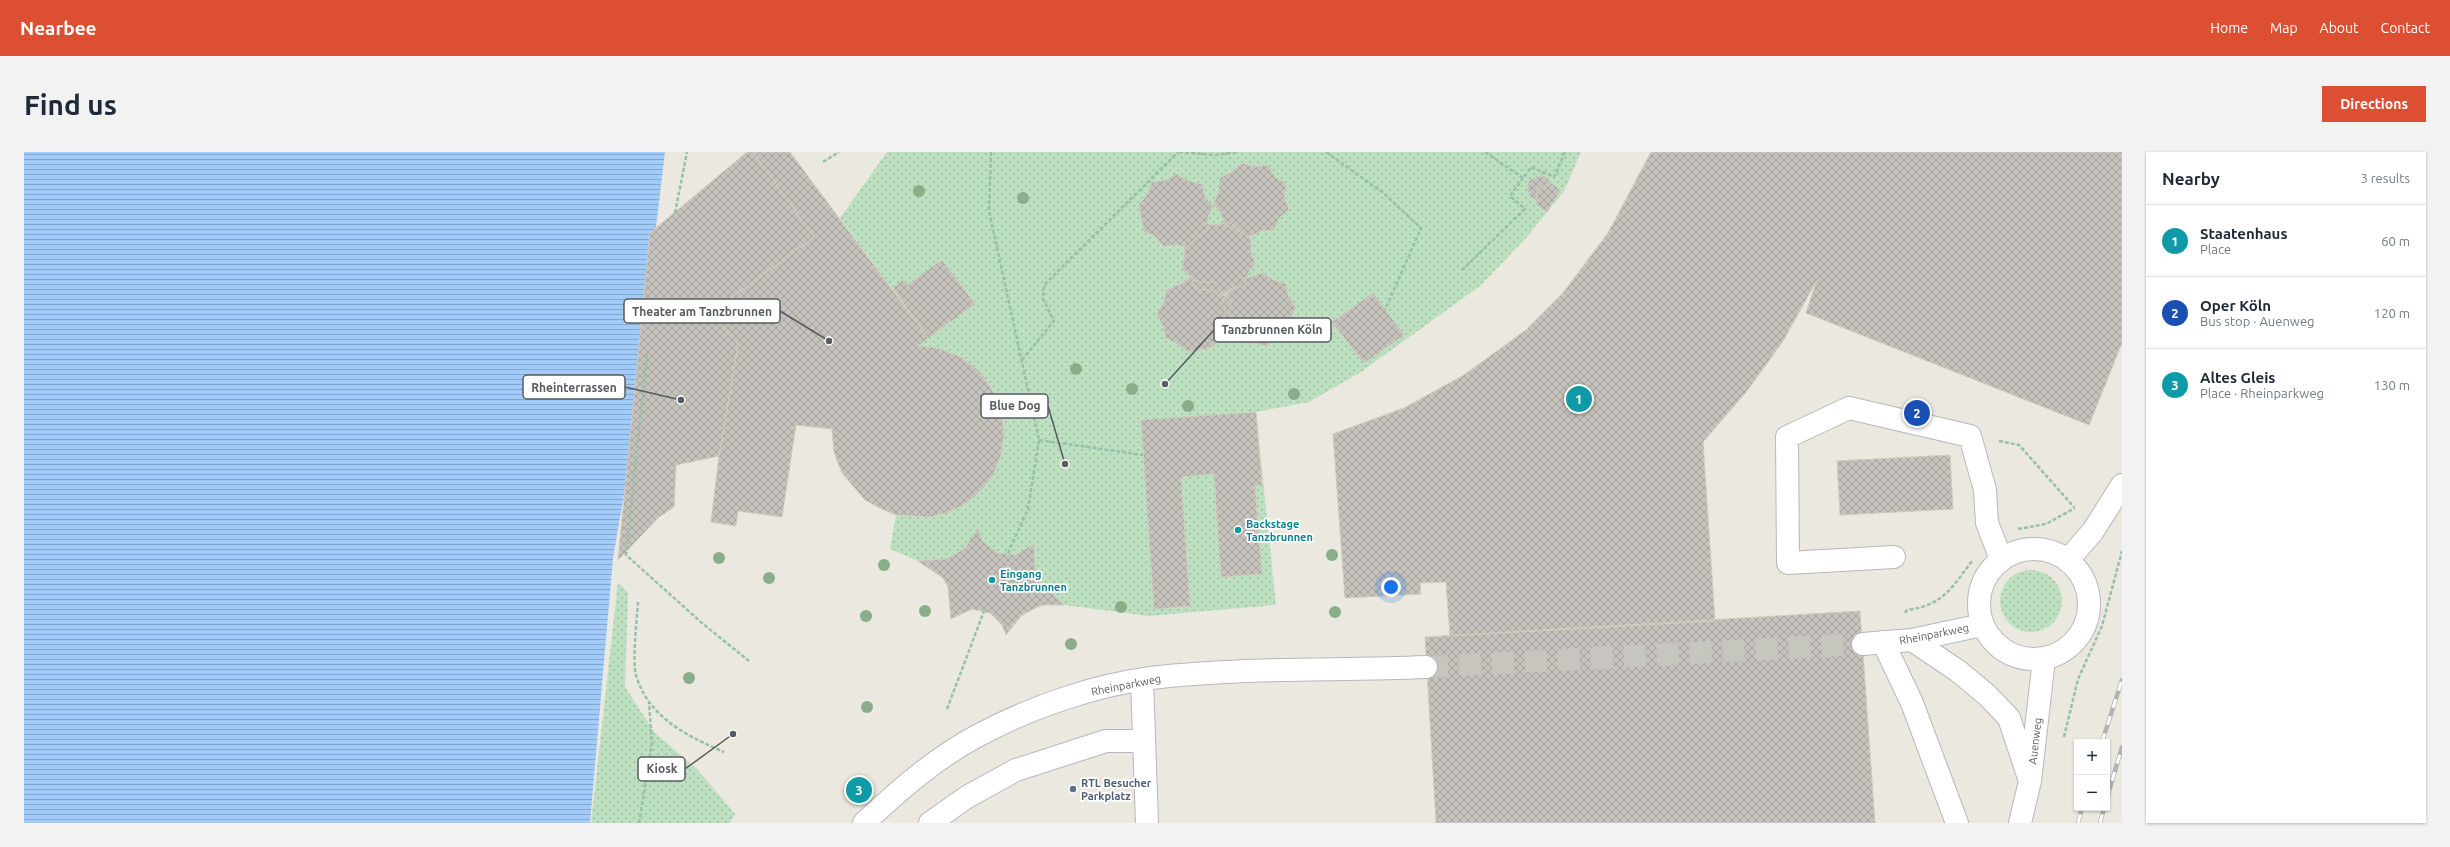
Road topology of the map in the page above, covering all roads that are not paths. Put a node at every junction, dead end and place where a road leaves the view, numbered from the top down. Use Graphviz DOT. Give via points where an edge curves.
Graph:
graph roads {
  1 [pos="2122,485"];
  2 [pos="1894,557"];
  3 [pos="2001,559"];
  4 [pos="2068,560"];
  5 [pos="1982,625"];
  6 [pos="1912,640"];
  7 [pos="2044,659"];
  8 [pos="1426,667"];
  9 [pos="1142,680"];
  10 [pos="1142,741"];
  11 [pos="2030,781"];
  12 [pos="864,823"];
  13 [pos="930,823"];
  14 [pos="1147,823"];
  15 [pos="1957,823"];
  16 [pos="2020,823"];
  1 -- 4 [label="street" via="2093,531"];
  2 -- 3 [label="street" via="1788,563 1787,437 1849,408 1970,436 1985,490 1987,523"];
  3 -- 4 [label="street" via="2023,549 2046,550"];
  3 -- 5 [label="street" via="1988,572 1980,589 1978,607"];
  4 -- 7 [label="street" via="2081,573 2088,590 2090,608 2086,626 2076,642 2062,653"];
  5 -- 6 [label="street, Rheinparkweg"];
  5 -- 7 [label="street" via="1992,641 2007,653 2025,659"];
  6 -- 11 [label="street" via="1958,670 2009,718"];
  6 -- 15 [label="street, Rheinparkweg" via="1873,643 1912,703"];
  7 -- 11 [label="street, Auenweg"];
  8 -- 9 [label="street, Rheinparkweg" via="1213,672"];
  9 -- 10 [label="street"];
  9 -- 12 [label="street, Rheinparkweg" via="1088,692 1039,708 980,734 946,754"];
  10 -- 13 [label="street" via="1106,741 1016,770 967,797"];
  10 -- 14 [label="street"];
  11 -- 16 [label="street, Auenweg"];
}
